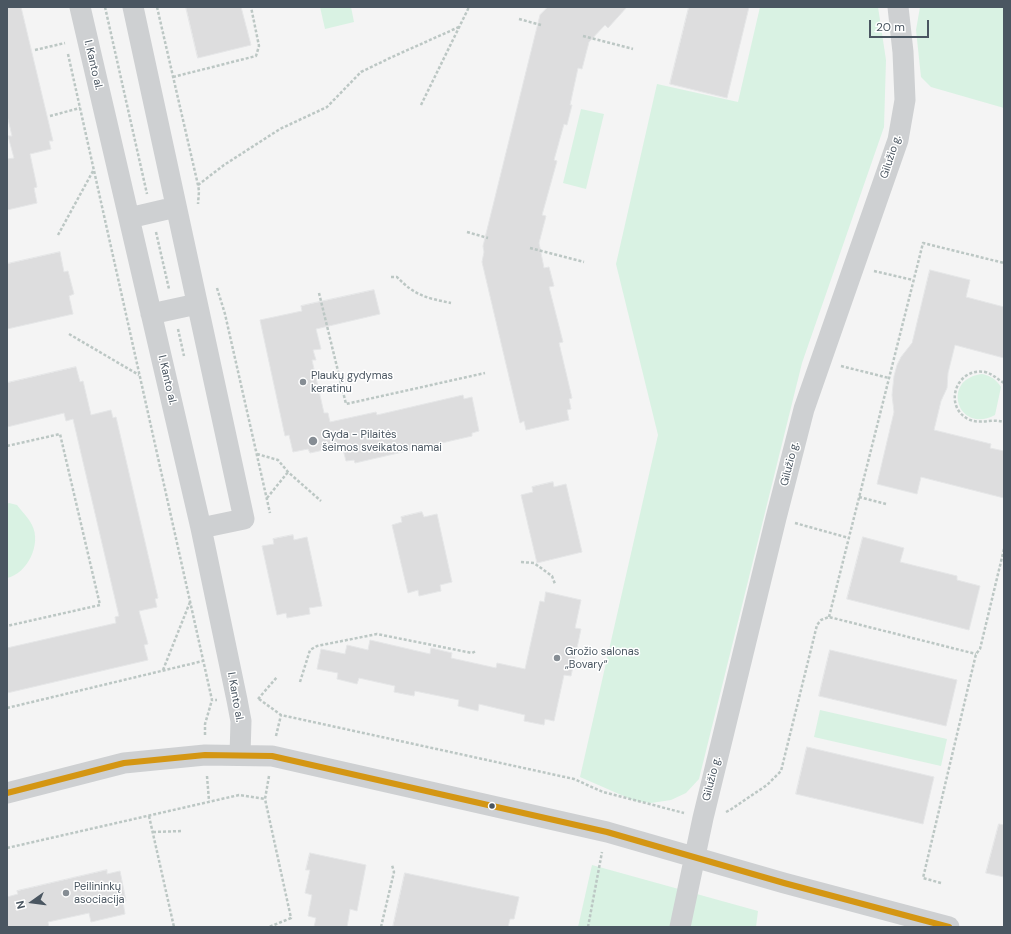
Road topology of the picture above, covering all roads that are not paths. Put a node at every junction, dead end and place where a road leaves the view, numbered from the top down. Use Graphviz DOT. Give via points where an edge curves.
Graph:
graph roads {
  1 [pos="80,7"];
  2 [pos="133,7"];
  3 [pos="898,7"];
  4 [pos="176,207"];
  5 [pos="129,218"];
  6 [pos="197,304"];
  7 [pos="151,314"];
  8 [pos="201,528"];
  9 [pos="240,755"];
  10 [pos="7,793"];
  11 [pos="695,857"];
  12 [pos="680,927"];
  13 [pos="949,927"];
  1 -- 5 [label="street, I. Kanto al."];
  2 -- 4 [label="street"];
  3 -- 11 [label="street, Gilužio g." via="905,100 898,140 804,409"];
  4 -- 5 [label="street"];
  4 -- 6 [label="street"];
  5 -- 7 [label="street, I. Kanto al."];
  6 -- 7 [label="street"];
  6 -- 8 [label="street" via="244,519"];
  7 -- 8 [label="street, I. Kanto al."];
  8 -- 9 [label="street, I. Kanto al." via="241,720"];
  9 -- 10 [label="street" via="205,755 124,763"];
  9 -- 11 [label="street" via="272,756 607,832"];
  11 -- 12 [label="street, Gilužio g."];
  11 -- 13 [label="street"];
}
